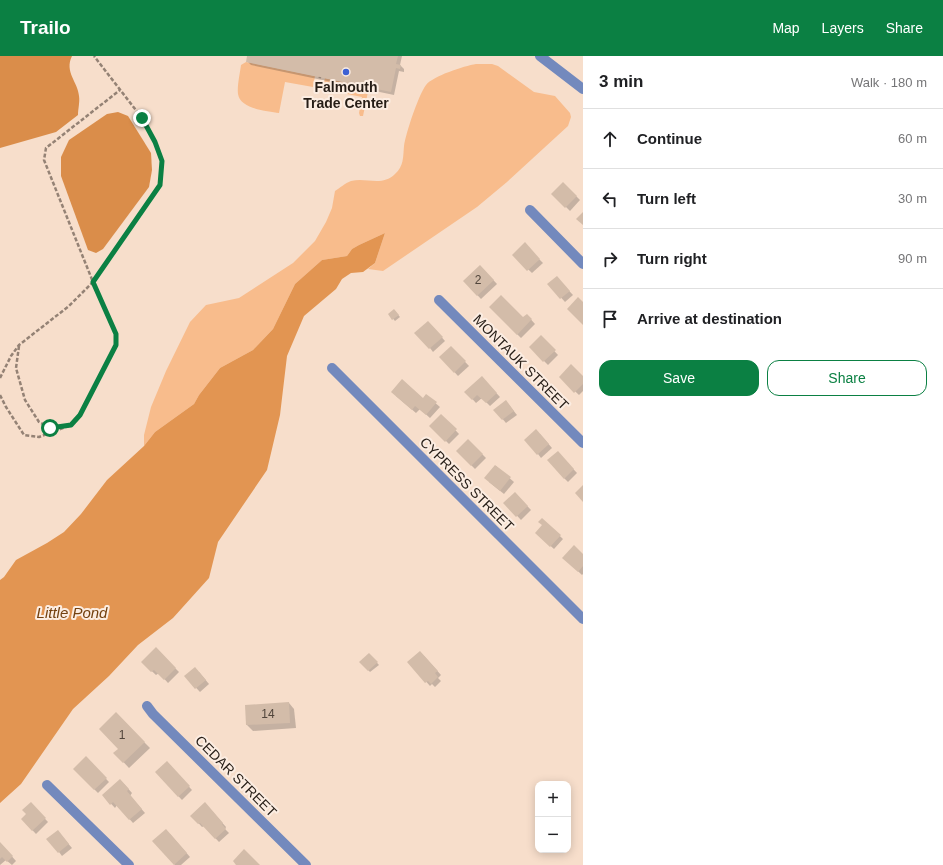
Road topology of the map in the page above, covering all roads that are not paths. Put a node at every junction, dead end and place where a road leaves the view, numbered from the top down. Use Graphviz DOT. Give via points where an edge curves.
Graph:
graph roads {
  1 [pos="540,56"];
  2 [pos="583,90"];
  3 [pos="530,210"];
  4 [pos="583,264"];
  5 [pos="439,300"];
  6 [pos="332,368"];
  7 [pos="583,443"];
  8 [pos="583,619"];
  9 [pos="147,706"];
  10 [pos="47,785"];
  11 [pos="129,865"];
  12 [pos="306,865"];
  1 -- 2 [label="street"];
  3 -- 4 [label="street"];
  5 -- 7 [label="street, MONTAUK STREET"];
  6 -- 8 [label="street, CYPRESS STREET"];
  9 -- 12 [label="street, CEDAR STREET"];
  10 -- 11 [label="street"];
}
